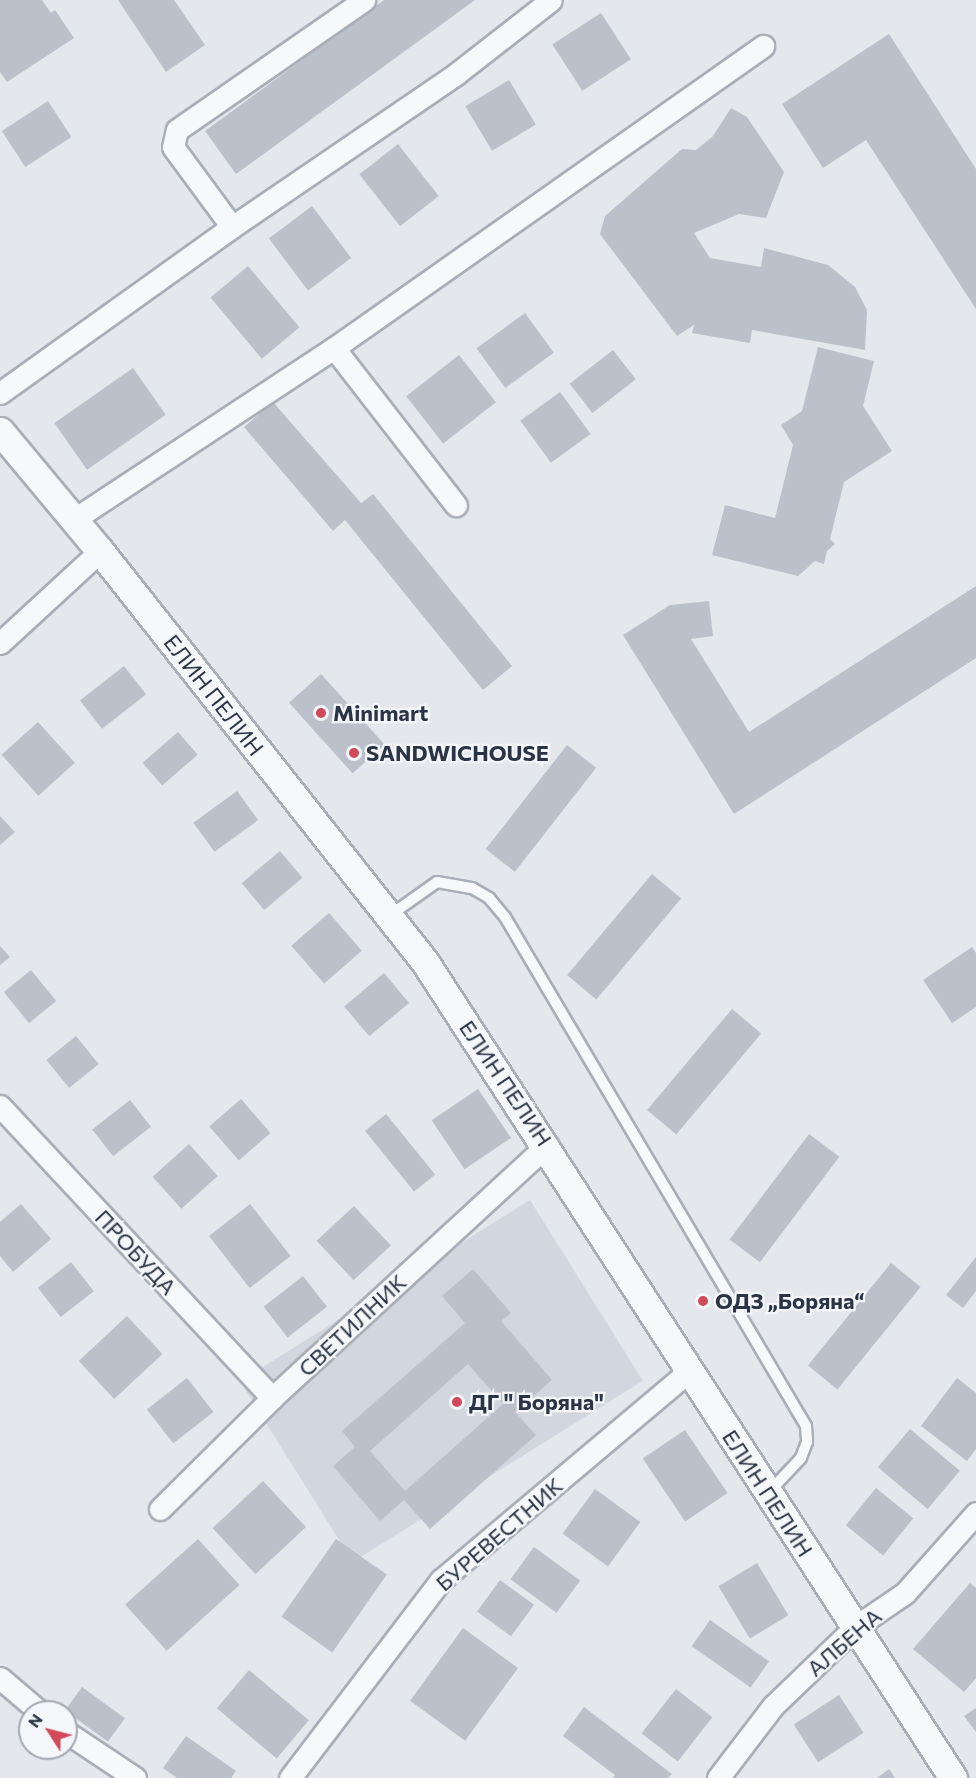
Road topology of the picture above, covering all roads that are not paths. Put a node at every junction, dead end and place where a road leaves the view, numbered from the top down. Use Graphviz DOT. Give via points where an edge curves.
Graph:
graph roads {
  1 [pos="364,0"];
  2 [pos="551,0"];
  3 [pos="763,46"];
  4 [pos="232,227"];
  5 [pos="334,348"];
  6 [pos="0,393"];
  7 [pos="0,431"];
  8 [pos="456,505"];
  9 [pos="73,520"];
  10 [pos="100,552"];
  11 [pos="0,643"];
  12 [pos="389,916"];
  13 [pos="0,1106"];
  14 [pos="547,1145"];
  15 [pos="689,1371"];
  16 [pos="272,1398"];
  17 [pos="768,1493"];
  18 [pos="160,1509"];
  19 [pos="976,1513"];
  20 [pos="855,1627"];
  21 [pos="0,1678"];
  22 [pos="26,1700"];
  23 [pos="78,1740"];
  24 [pos="135,1778"];
  25 [pos="290,1778"];
  26 [pos="718,1778"];
  27 [pos="953,1778"];
  1 -- 4 [label="street" via="177,130 173,147"];
  2 -- 4 [label="street" via="456,74"];
  3 -- 5 [label="street"];
  4 -- 6 [label="street"];
  5 -- 8 [label="street"];
  5 -- 9 [label="street"];
  7 -- 9 [label="street, ЕЛИН ПЕЛИН"];
  9 -- 10 [label="street, ЕЛИН ПЕЛИН"];
  10 -- 11 [label="street"];
  10 -- 12 [label="street, ЕЛИН ПЕЛИН"];
  12 -- 14 [label="street, ЕЛИН ПЕЛИН" via="425,962"];
  12 -- 17 [label="lane" via="437,882 472,888 489,898 505,917 806,1426 807,1443 801,1458"];
  13 -- 16 [label="street, ПРОБУДА"];
  14 -- 15 [label="street, ЕЛИН ПЕЛИН"];
  14 -- 16 [label="street, СВЕТИЛНИК"];
  15 -- 17 [label="street, ЕЛИН ПЕЛИН"];
  15 -- 25 [label="street, БУРЕВЕСТНИК" via="441,1580"];
  16 -- 18 [label="street, СВЕТИЛНИК"];
  17 -- 20 [label="street, ЕЛИН ПЕЛИН"];
  19 -- 20 [label="street, АЛБЕНА" via="905,1593"];
  20 -- 26 [label="street, АЛБЕНА" via="774,1706"];
  20 -- 27 [label="street, ЕЛИН ПЕЛИН"];
  21 -- 22 [label="street"];
  23 -- 24 [label="street"];
}
